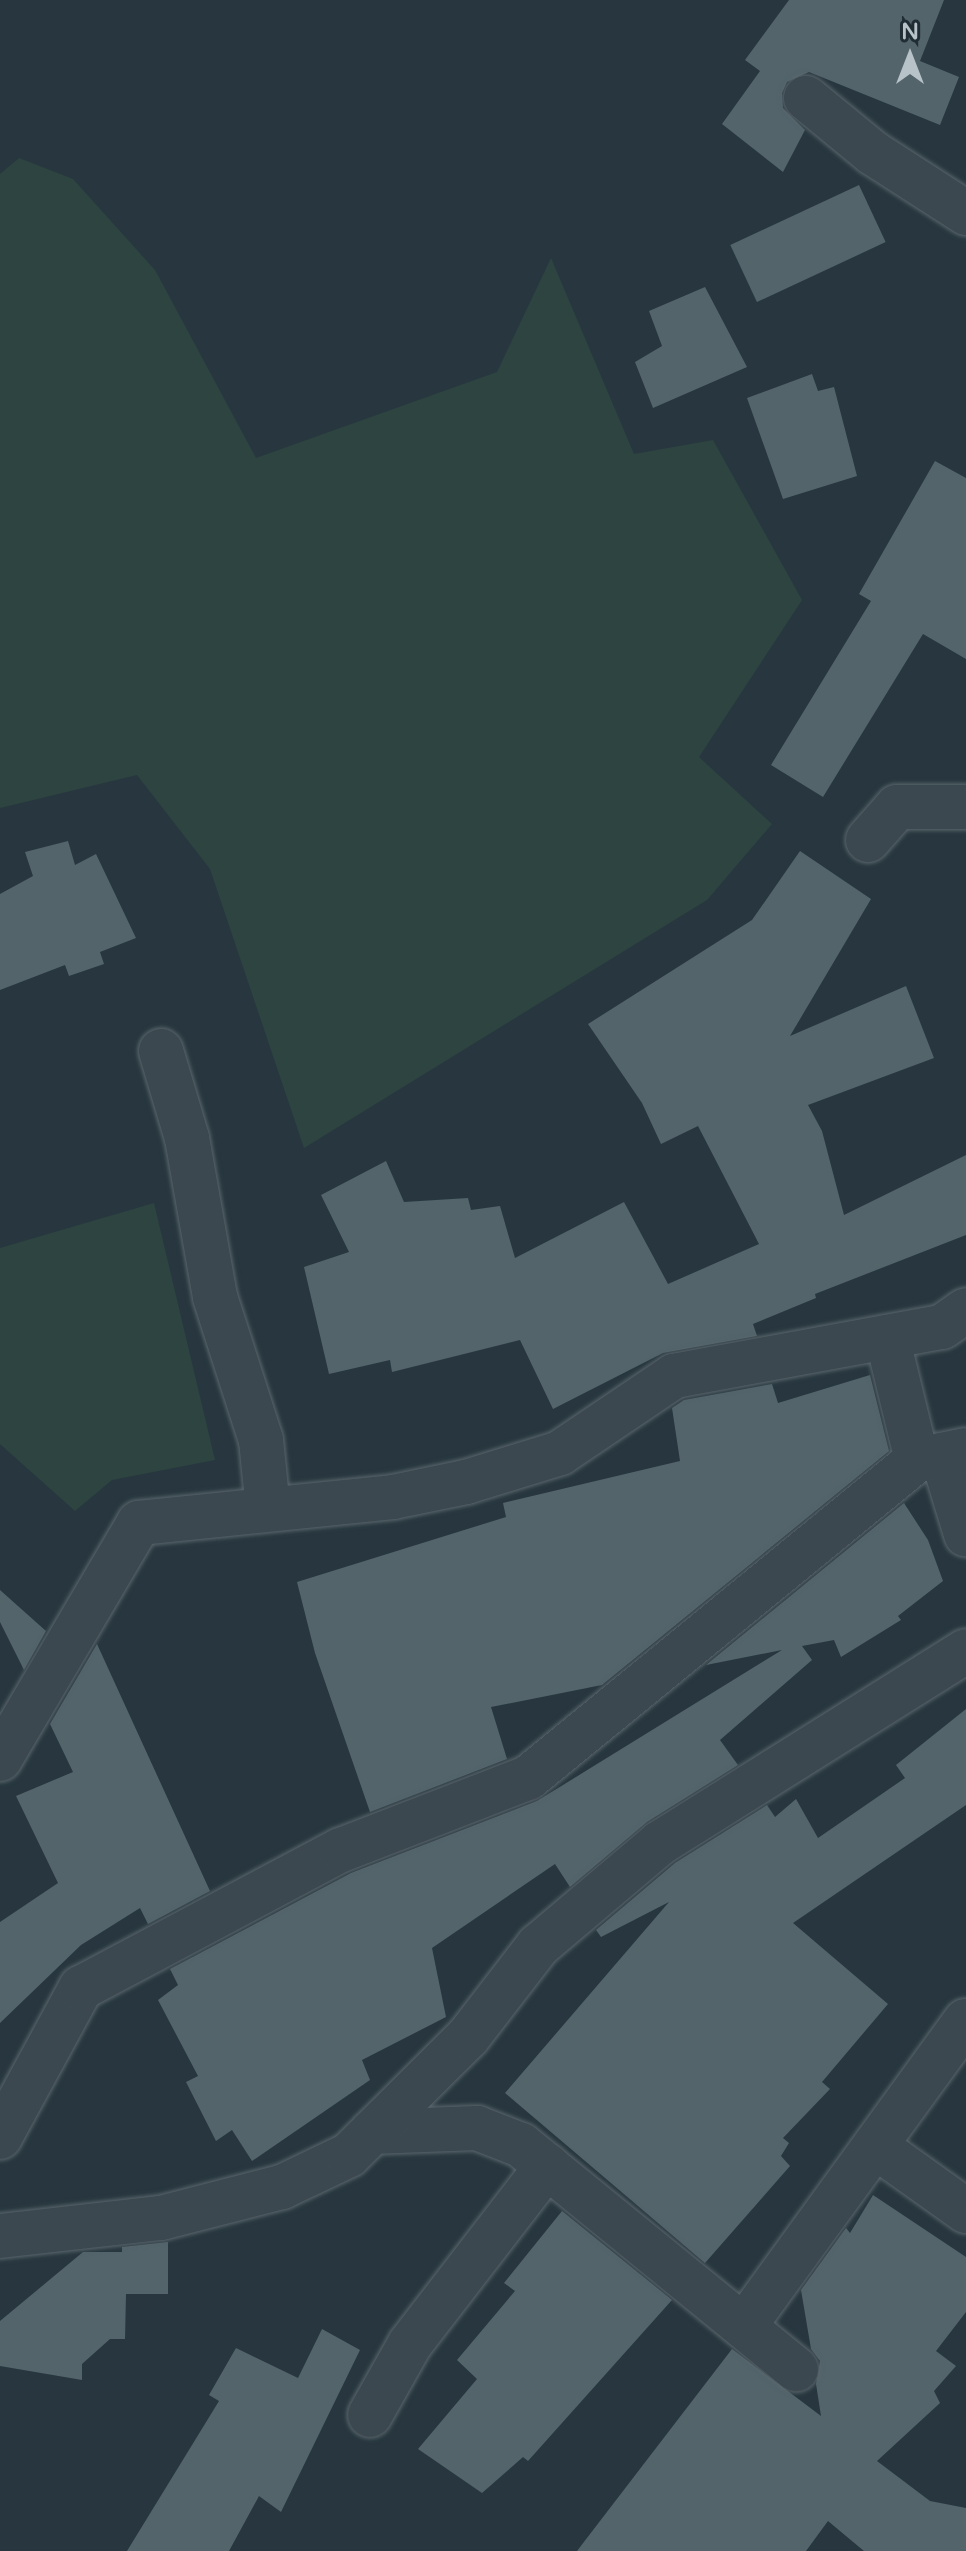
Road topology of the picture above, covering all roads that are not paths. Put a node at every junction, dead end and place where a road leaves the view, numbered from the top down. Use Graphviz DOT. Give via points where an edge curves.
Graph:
graph roads {
  1 [pos="806,98"];
  2 [pos="966,213"];
  3 [pos="966,807"];
  4 [pos="868,840"];
  5 [pos="161,1051"];
  6 [pos="966,1310"];
  7 [pos="887,1337"];
  8 [pos="942,1455"];
  9 [pos="268,1509"];
  10 [pos="966,1534"];
  11 [pos="966,1651"];
  12 [pos="0,1759"];
  13 [pos="966,2021"];
  14 [pos="372,2132"];
  15 [pos="0,2137"];
  16 [pos="875,2146"];
  17 [pos="547,2166"];
  18 [pos="966,2211"];
  19 [pos="0,2236"];
  20 [pos="744,2326"];
  21 [pos="796,2369"];
  22 [pos="370,2415"];
  1 -- 2 [label="street" via="873,153"];
  3 -- 4 [label="street" via="897,807"];
  5 -- 9 [label="street" via="187,1138 215,1297 261,1440"];
  6 -- 7 [label="street" via="942,1327"];
  7 -- 8 [label="street"];
  7 -- 9 [label="street" via="674,1376 560,1453 466,1482 393,1497"];
  8 -- 10 [label="street"];
  8 -- 15 [label="street" via="528,1778 341,1850 81,1988"];
  9 -- 12 [label="street" via="139,1523"];
  11 -- 14 [label="street" via="660,1843 538,1946 468,2037"];
  13 -- 16 [label="street"];
  14 -- 17 [label="street" via="477,2128 521,2145"];
  14 -- 19 [label="street" via="349,2155 282,2187 161,2218"];
  16 -- 18 [label="street"];
  16 -- 20 [label="street"];
  17 -- 20 [label="street"];
  17 -- 22 [label="street" via="410,2344"];
  20 -- 21 [label="street"];
}
